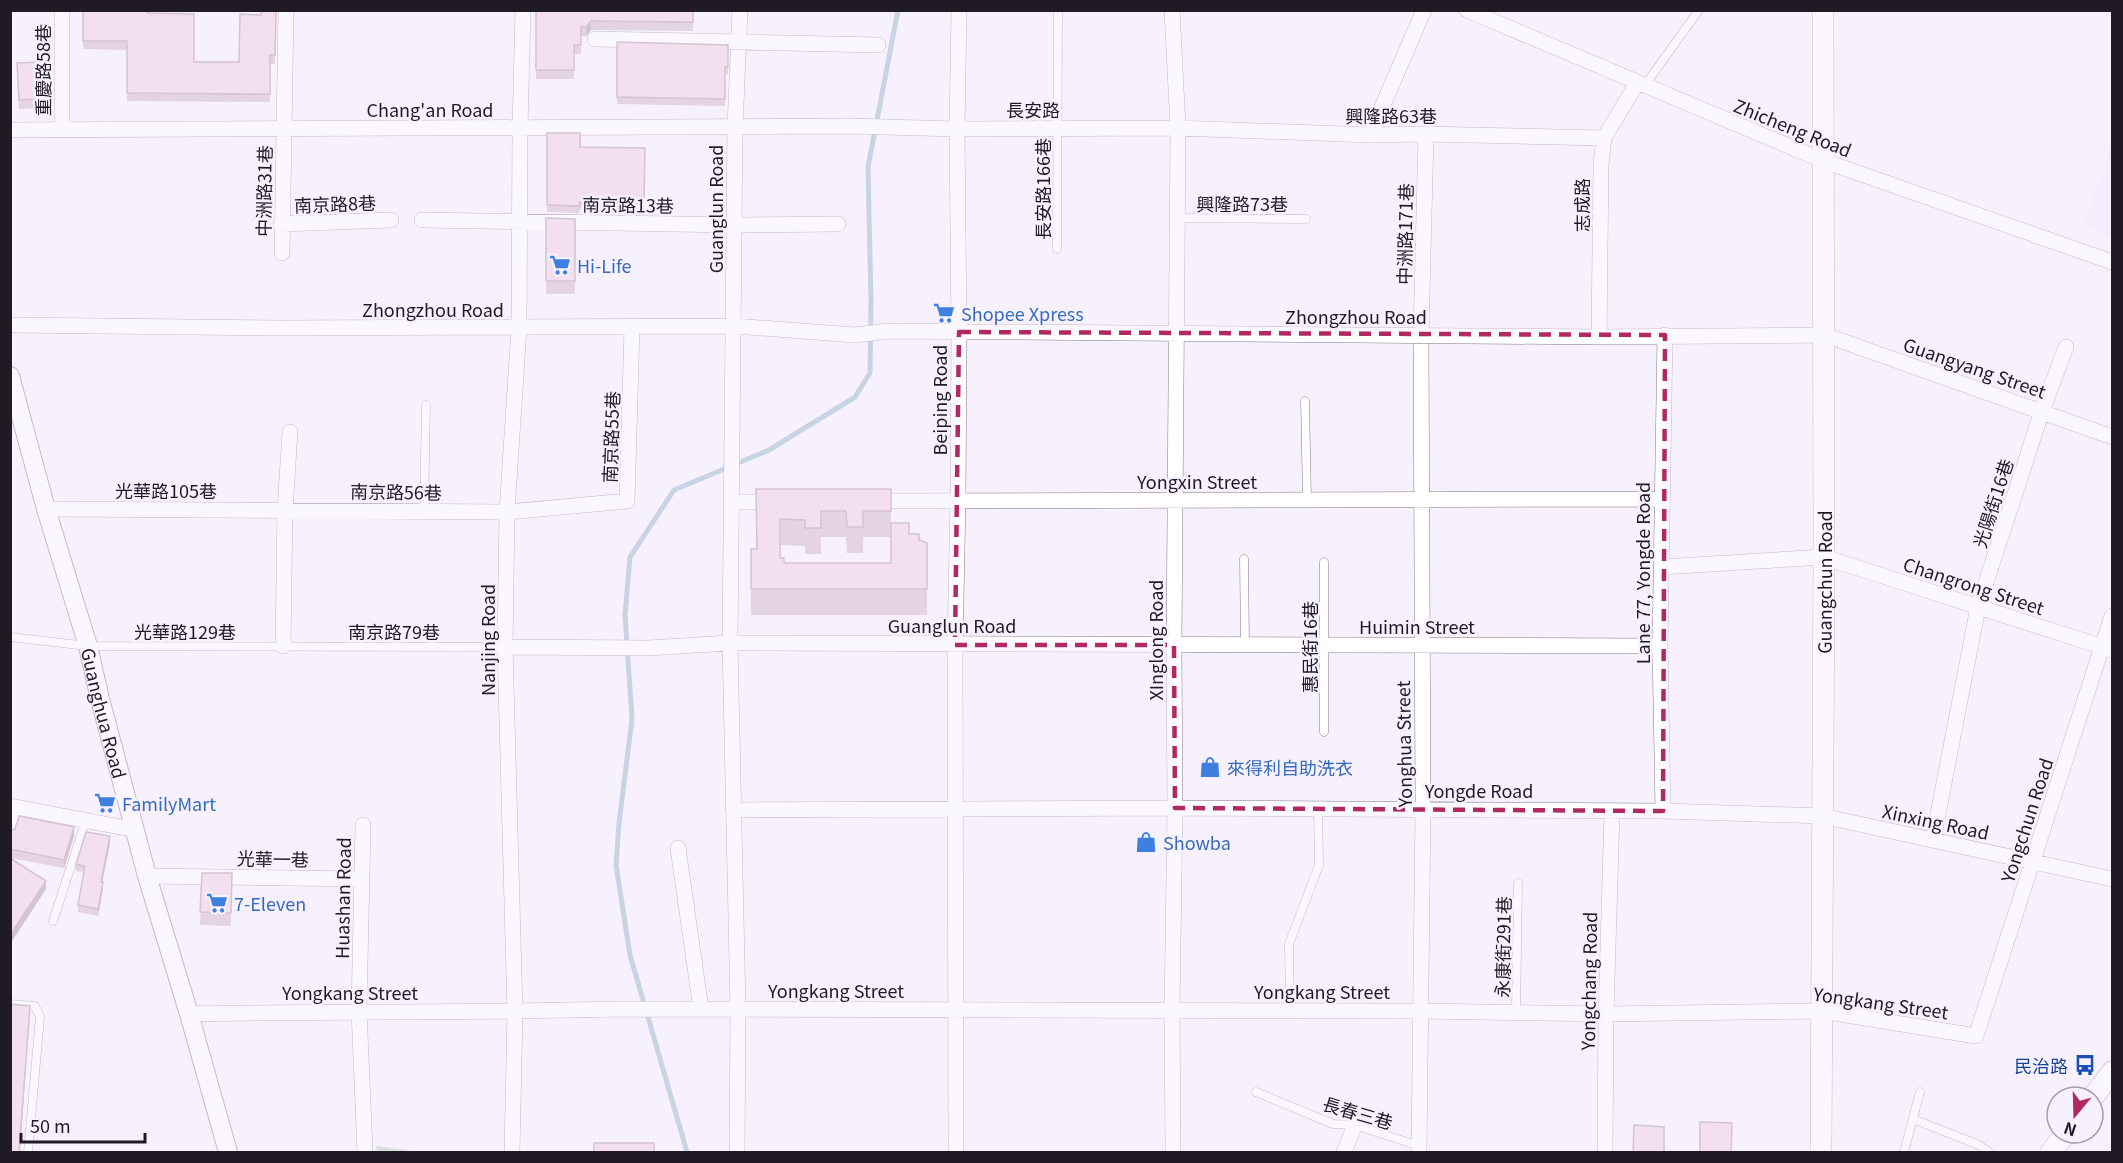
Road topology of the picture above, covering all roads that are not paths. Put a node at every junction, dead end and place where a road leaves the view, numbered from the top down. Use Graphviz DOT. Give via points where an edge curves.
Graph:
graph roads {
  1 [pos="62,10"];
  2 [pos="286,10"];
  3 [pos="523,10"];
  4 [pos="740,10"];
  5 [pos="959,10"];
  6 [pos="1059,10"];
  7 [pos="1172,10"];
  8 [pos="1424,10"];
  9 [pos="1467,10"];
  10 [pos="1699,10"];
  11 [pos="1823,10"];
  12 [pos="595,39"];
  13 [pos="739,41"];
  14 [pos="878,45"];
  15 [pos="1641,85"];
  16 [pos="735,126"];
  17 [pos="888,126"];
  18 [pos="520,128"];
  19 [pos="1057,128"];
  20 [pos="1178,128"];
  21 [pos="284,129"];
  22 [pos="957,129"];
  23 [pos="10,130"];
  24 [pos="62,130"];
  25 [pos="1426,134"];
  26 [pos="1370,135"];
  27 [pos="1604,138"];
  28 [pos="1824,161"];
  29 [pos="1177,218"];
  30 [pos="1306,219"];
  31 [pos="391,220"];
  32 [pos="422,220"];
  33 [pos="521,222"];
  34 [pos="281,224"];
  35 [pos="838,224"];
  36 [pos="735,225"];
  37 [pos="1057,249"];
  38 [pos="282,253"];
  39 [pos="2112,262"];
  40 [pos="10,326"];
  41 [pos="734,326"];
  42 [pos="632,327"];
  43 [pos="519,328"];
  44 [pos="959,332"];
  45 [pos="1176,334"];
  46 [pos="1665,335"];
  47 [pos="1825,335"];
  48 [pos="1421,336"];
  49 [pos="1599,337"];
  50 [pos="2066,347"];
  51 [pos="10,376"];
  52 [pos="1305,401"];
  53 [pos="426,405"];
  54 [pos="2042,411"];
  55 [pos="290,432"];
  56 [pos="2112,436"];
  57 [pos="732,497"];
  58 [pos="1662,499"];
  59 [pos="1307,500"];
  60 [pos="1421,500"];
  61 [pos="863,501"];
  62 [pos="958,501"];
  63 [pos="1175,501"];
  64 [pos="791,502"];
  65 [pos="46,508"];
  66 [pos="285,510"];
  67 [pos="424,511"];
  68 [pos="507,512"];
  69 [pos="1824,557"];
  70 [pos="1244,559"];
  71 [pos="1324,562"];
  72 [pos="1661,567"];
  73 [pos="1978,607"];
  74 [pos="2112,616"];
  75 [pos="10,637"];
  76 [pos="730,644"];
  77 [pos="955,645"];
  78 [pos="1174,645"];
  79 [pos="1245,645"];
  80 [pos="1324,645"];
  81 [pos="1421,645"];
  82 [pos="88,646"];
  83 [pos="283,646"];
  84 [pos="1660,646"];
  85 [pos="505,647"];
  86 [pos="2108,649"];
  87 [pos="1324,732"];
  88 [pos="14,807"];
  89 [pos="1175,808"];
  90 [pos="1318,808"];
  91 [pos="1424,809"];
  92 [pos="733,810"];
  93 [pos="956,810"];
  94 [pos="1612,811"];
  95 [pos="1663,811"];
  96 [pos="1822,816"];
  97 [pos="86,820"];
  98 [pos="363,825"];
  99 [pos="136,830"];
  100 [pos="10,834"];
  101 [pos="1933,840"];
  102 [pos="678,848"];
  103 [pos="2033,862"];
  104 [pos="147,876"];
  105 [pos="362,879"];
  106 [pos="2112,879"];
  107 [pos="1518,883"];
  108 [pos="53,921"];
  109 [pos="10,1004"];
  110 [pos="701,1009"];
  111 [pos="359,1010"];
  112 [pos="738,1010"];
  113 [pos="957,1010"];
  114 [pos="1172,1010"];
  115 [pos="1290,1010"];
  116 [pos="1420,1011"];
  117 [pos="1822,1011"];
  118 [pos="515,1012"];
  119 [pos="1516,1012"];
  120 [pos="189,1014"];
  121 [pos="1606,1014"];
  122 [pos="1976,1036"];
  123 [pos="2112,1072"];
  124 [pos="2102,1085"];
  125 [pos="1256,1092"];
  126 [pos="1920,1092"];
  127 [pos="1913,1119"];
  128 [pos="1355,1125"];
  129 [pos="1419,1149"];
  130 [pos="28,1152"];
  131 [pos="228,1152"];
  132 [pos="365,1152"];
  133 [pos="513,1152"];
  134 [pos="737,1152"];
  135 [pos="956,1152"];
  136 [pos="1173,1152"];
  137 [pos="1344,1152"];
  138 [pos="1605,1152"];
  139 [pos="1821,1152"];
  140 [pos="1904,1152"];
  141 [pos="1989,1152"];
  1 -- 24 [label="street, 重慶路58巷"];
  2 -- 21 [label="street, 中洲路31巷"];
  3 -- 18 [label="street, Nanjing Road"];
  4 -- 13 [label="street, Guanglun Road"];
  5 -- 22 [label="street, Beiping Road"];
  6 -- 19 [label="lane, 長安路166巷"];
  7 -- 20 [label="street, XInglong Road"];
  8 -- 26 [label="street"];
  9 -- 15 [label="street, Zhicheng Road"];
  10 -- 15 [label="lane"];
  11 -- 28 [label="main road, Guangchun Road"];
  12 -- 13 [label="street"];
  13 -- 14 [label="street"];
  13 -- 16 [label="street, Guanglun Road"];
  15 -- 27 [label="street, 志成路"];
  15 -- 28 [label="street, Zhicheng Road"];
  16 -- 17 [label="street, Chang'an Road"];
  16 -- 18 [label="street, Chang'an Road"];
  16 -- 36 [label="street, Guanglun Road"];
  17 -- 22 [label="street, 長安路"];
  18 -- 21 [label="street, Chang'an Road"];
  18 -- 33 [label="street, Nanjing Road"];
  19 -- 20 [label="street, 長安路"];
  19 -- 22 [label="street, 長安路"];
  19 -- 37 [label="lane, 長安路166巷"];
  20 -- 26 [label="street, 興隆路63巷"];
  20 -- 29 [label="street, XInglong Road"];
  21 -- 24 [label="street, Chang'an Road"];
  21 -- 34 [label="street, 中洲路31巷"];
  22 -- 44 [label="street, Beiping Road"];
  23 -- 24 [label="street, Chang'an Road"];
  25 -- 26 [label="street, 興隆路63巷"];
  25 -- 27 [label="street, 興隆路63巷"];
  25 -- 48 [label="street, 中洲路171巷"];
  27 -- 49 [label="street, 志成路" via="1600,164"];
  28 -- 39 [label="street, Zhicheng Road"];
  28 -- 47 [label="main road, Guangchun Road"];
  29 -- 30 [label="lane, 興隆路73巷"];
  29 -- 45 [label="street, XInglong Road"];
  31 -- 34 [label="street, 南京路8巷"];
  32 -- 33 [label="street"];
  33 -- 36 [label="street, 南京路13巷"];
  33 -- 43 [label="street, Nanjing Road"];
  34 -- 38 [label="street, 中洲路31巷"];
  35 -- 36 [label="street, 南京路13巷"];
  36 -- 41 [label="street, Guanglun Road"];
  40 -- 43 [label="street, Zhongzhou Road"];
  41 -- 42 [label="street, Zhongzhou Road"];
  41 -- 44 [label="street, Zhongzhou Road" via="855,335"];
  41 -- 57 [label="street, Guanglun Road"];
  42 -- 43 [label="street, Zhongzhou Road"];
  42 -- 68 [label="street, 南京路55巷" via="627,501"];
  43 -- 68 [label="street, Nanjing Road"];
  44 -- 45 [label="street, Zhongzhou Road"];
  44 -- 62 [label="street, Beiping Road"];
  45 -- 48 [label="street, Zhongzhou Road"];
  45 -- 63 [label="street, XInglong Road"];
  46 -- 47 [label="street, Zhongzhou Road"];
  46 -- 49 [label="street, Zhongzhou Road"];
  46 -- 58 [label="street, Lane 77, Yongde Road"];
  47 -- 54 [label="street, Guangyang Street"];
  47 -- 69 [label="main road, Guangchun Road"];
  48 -- 49 [label="street, Zhongzhou Road"];
  48 -- 60 [label="street, Yonghua Street"];
  50 -- 54 [label="street, 光陽街16巷"];
  51 -- 65 [label="street, Guanghua Road"];
  52 -- 59 [label="lane"];
  53 -- 67 [label="lane"];
  54 -- 56 [label="street, Guangyang Street"];
  54 -- 73 [label="street, 光陽街16巷"];
  55 -- 66 [label="street"];
  57 -- 64 [label="street"];
  57 -- 76 [label="street"];
  58 -- 60 [label="street, Yongxin Street"];
  58 -- 72 [label="street, Lane 77, Yongde Road"];
  59 -- 60 [label="street, Yongxin Street"];
  59 -- 63 [label="street, Yongxin Street"];
  60 -- 81 [label="street, Yonghua Street"];
  61 -- 62 [label="street, Yongxin Street"];
  62 -- 63 [label="street, Yongxin Street"];
  62 -- 77 [label="street, Beiping Road"];
  63 -- 78 [label="street, XInglong Road"];
  65 -- 66 [label="street, 光華路105巷"];
  65 -- 82 [label="street, Guanghua Road"];
  66 -- 67 [label="street, 南京路56巷"];
  66 -- 83 [label="street"];
  67 -- 68 [label="street, 南京路56巷"];
  68 -- 85 [label="street, Nanjing Road"];
  69 -- 72 [label="street"];
  69 -- 73 [label="street, Changrong Street"];
  69 -- 96 [label="main road, Guangchun Road"];
  70 -- 79 [label="lane"];
  71 -- 80 [label="lane, 惠民街16巷"];
  72 -- 84 [label="street, Lane 77, Yongde Road"];
  73 -- 86 [label="street, Changrong Street"];
  73 -- 101 [label="street, 光陽街16巷"];
  74 -- 86 [label="street, Yongchun Road"];
  75 -- 82 [label="lane, 光華路129巷"];
  76 -- 77 [label="street, Guanglun Road"];
  76 -- 85 [label="street, Guanglun Road"];
  76 -- 92 [label="street"];
  77 -- 78 [label="street, Guanglun Road"];
  77 -- 93 [label="street, Beiping Road"];
  78 -- 79 [label="street, Huimin Street"];
  78 -- 89 [label="street, XInglong Road"];
  79 -- 80 [label="street, Huimin Street"];
  80 -- 81 [label="street, Huimin Street"];
  80 -- 87 [label="lane, 惠民街16巷"];
  81 -- 84 [label="street, Huimin Street"];
  81 -- 91 [label="street, Yonghua Street"];
  82 -- 83 [label="lane, 光華路129巷"];
  82 -- 99 [label="street, Guanghua Road"];
  83 -- 85 [label="lane, 南京路79巷"];
  84 -- 95 [label="street, Lane 77, Yongde Road"];
  85 -- 118 [label="street, Nanjing Road"];
  86 -- 103 [label="street, Yongchun Road"];
  88 -- 97 [label="street"];
  88 -- 100 [label="lane"];
  89 -- 90 [label="street, Yongde Road"];
  89 -- 93 [label="street, Yongde Road"];
  89 -- 114 [label="street, XInglong Road"];
  90 -- 91 [label="street, Yongde Road"];
  90 -- 115 [label="lane" via="1319,866 1289,944"];
  91 -- 94 [label="street, Yongde Road"];
  91 -- 116 [label="street, Yonghua Street"];
  92 -- 93 [label="street, Yongde Road"];
  92 -- 112 [label="street"];
  93 -- 113 [label="street, Beiping Road"];
  94 -- 95 [label="street, Yongde Road"];
  94 -- 121 [label="street, Yongchang Road"];
  95 -- 96 [label="street, Yongde Road"];
  96 -- 101 [label="street, Xinxing Road"];
  96 -- 117 [label="main road, Guangchun Road"];
  97 -- 99 [label="street"];
  97 -- 108 [label="lane"];
  98 -- 105 [label="street, Huashan Road"];
  99 -- 104 [label="street, Guanghua Road"];
  101 -- 103 [label="street, Xinxing Road"];
  102 -- 110 [label="street"];
  103 -- 106 [label="street, Xinxing Road"];
  103 -- 122 [label="street, Yongchun Road"];
  104 -- 105 [label="street, 光華一巷"];
  104 -- 120 [label="street, Guanghua Road"];
  105 -- 111 [label="street, Huashan Road"];
  107 -- 119 [label="lane, 永康街291巷"];
  109 -- 130 [label="lane" via="35,1006 40,1017"];
  110 -- 112 [label="street, Yongkang Street"];
  110 -- 118 [label="street, Yongkang Street"];
  111 -- 118 [label="street, Yongkang Street"];
  111 -- 120 [label="street, Yongkang Street"];
  111 -- 132 [label="street, Huashan Road"];
  112 -- 113 [label="street, Yongkang Street"];
  112 -- 134 [label="street"];
  113 -- 114 [label="street, Yongkang Street"];
  113 -- 135 [label="street, Beiping Road"];
  114 -- 115 [label="street, Yongkang Street"];
  114 -- 136 [label="street, XInglong Road"];
  115 -- 116 [label="street, Yongkang Street"];
  116 -- 119 [label="street, Yongkang Street"];
  116 -- 129 [label="street, Yonghua Street"];
  117 -- 121 [label="street, Yongkang Street"];
  117 -- 122 [label="street, Yongkang Street"];
  117 -- 139 [label="main road, Guangchun Road"];
  118 -- 133 [label="street, Nanjing Road"];
  119 -- 121 [label="street, Yongkang Street"];
  120 -- 131 [label="street, Guanghua Road"];
  121 -- 138 [label="street, Yongchang Road"];
  123 -- 124 [label="main road"];
  125 -- 128 [label="lane, 長春三巷" via="1333,1124"];
  126 -- 127 [label="lane"];
  127 -- 140 [label="lane"];
  127 -- 141 [label="lane"];
  128 -- 129 [label="lane, 長春三巷"];
  128 -- 137 [label="street"];
}
